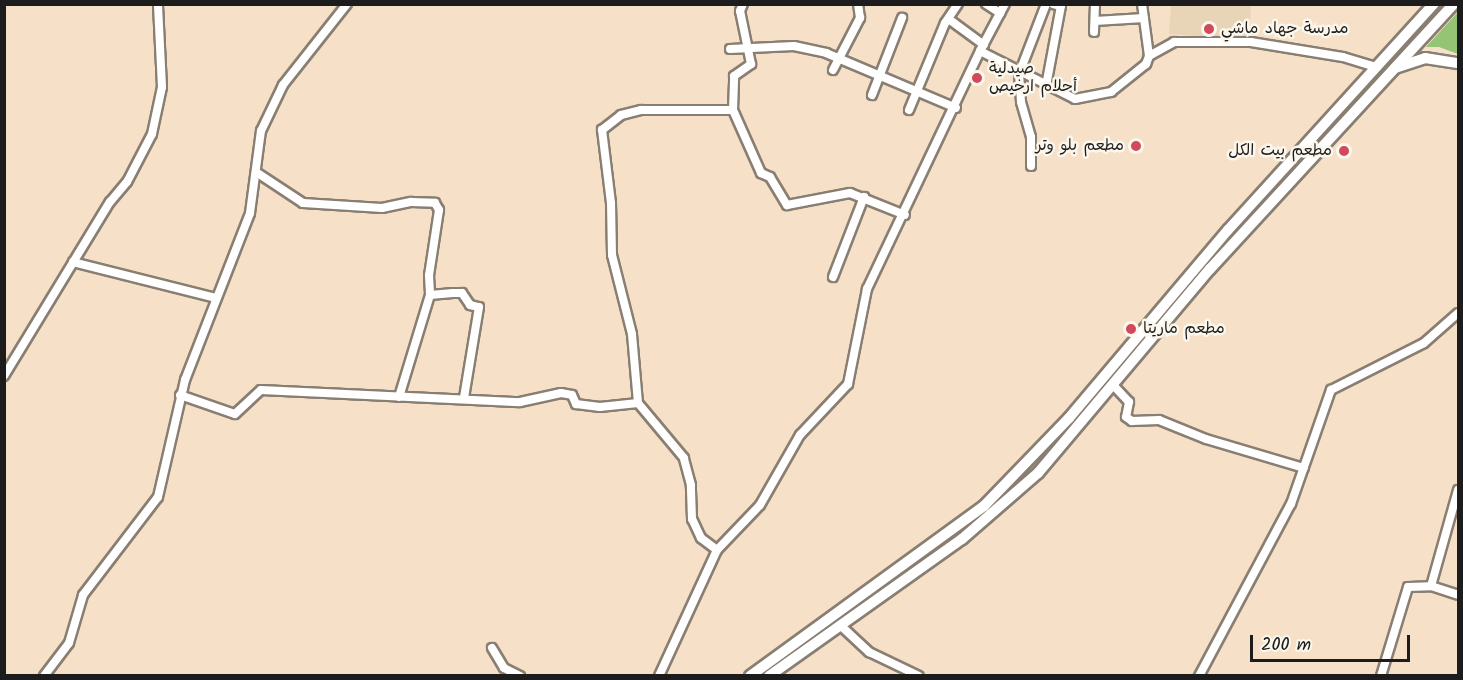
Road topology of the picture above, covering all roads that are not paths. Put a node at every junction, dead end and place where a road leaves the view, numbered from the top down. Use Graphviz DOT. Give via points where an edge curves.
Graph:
graph roads {
  1 [pos="158,4"];
  2 [pos="347,4"];
  3 [pos="743,4"];
  4 [pos="858,4"];
  5 [pos="958,4"];
  6 [pos="986,4"];
  7 [pos="1005,4"];
  8 [pos="1046,4"];
  9 [pos="1053,4"];
  10 [pos="1095,4"];
  11 [pos="1143,4"];
  12 [pos="1434,4"];
  13 [pos="1454,4"];
  14 [pos="1000,13"];
  15 [pos="902,18"];
  16 [pos="1144,18"];
  17 [pos="950,20"];
  18 [pos="1095,21"];
  19 [pos="1094,32"];
  20 [pos="982,48"];
  21 [pos="730,50"];
  22 [pos="746,50"];
  23 [pos="1149,56"];
  24 [pos="840,59"];
  25 [pos="1458,63"];
  26 [pos="1375,67"];
  27 [pos="833,70"];
  28 [pos="1389,71"];
  29 [pos="1019,74"];
  30 [pos="880,77"];
  31 [pos="1046,86"];
  32 [pos="917,91"];
  33 [pos="872,95"];
  34 [pos="956,108"];
  35 [pos="733,110"];
  36 [pos="909,110"];
  37 [pos="1031,166"];
  38 [pos="1285,166"];
  39 [pos="256,171"];
  40 [pos="1293,176"];
  41 [pos="864,197"];
  42 [pos="905,215"];
  43 [pos="73,262"];
  44 [pos="833,277"];
  45 [pos="430,296"];
  46 [pos="216,298"];
  47 [pos="1458,313"];
  48 [pos="1116,362"];
  49 [pos="1127,371"];
  50 [pos="4,376"];
  51 [pos="1114,386"];
  52 [pos="180,395"];
  53 [pos="399,397"];
  54 [pos="464,398"];
  55 [pos="638,403"];
  56 [pos="1044,444"];
  57 [pos="1053,455"];
  58 [pos="1304,468"];
  59 [pos="1458,490"];
  60 [pos="717,550"];
  61 [pos="1431,586"];
  62 [pos="1458,595"];
  63 [pos="840,625"];
  64 [pos="817,635"];
  65 [pos="492,648"];
  66 [pos="44,675"];
  67 [pos="520,675"];
  68 [pos="660,675"];
  69 [pos="750,675"];
  70 [pos="769,675"];
  71 [pos="919,675"];
  72 [pos="1199,675"];
  73 [pos="1381,675"];
  1 -- 43 [label="street" via="162,87 152,134 127,182"];
  2 -- 39 [label="street" via="283,85 261,131"];
  3 -- 22 [label="street" via="740,11"];
  4 -- 24 [label="street" via="860,18"];
  5 -- 17 [label="street"];
  6 -- 14 [label="street"];
  7 -- 14 [label="street"];
  8 -- 29 [label="street"];
  9 -- 31 [label="street" via="1061,6"];
  10 -- 18 [label="street"];
  11 -- 16 [label="street"];
  12 -- 26 [label="main road"];
  13 -- 28 [label="main road"];
  14 -- 20 [label="street"];
  15 -- 30 [label="street"];
  16 -- 18 [label="street"];
  16 -- 23 [label="street"];
  17 -- 20 [label="street"];
  17 -- 32 [label="street" via="945,23"];
  18 -- 19 [label="street"];
  20 -- 29 [label="street"];
  20 -- 34 [label="street"];
  21 -- 22 [label="street"];
  22 -- 24 [label="street" via="794,46"];
  22 -- 35 [label="street" via="751,64 734,76"];
  23 -- 26 [label="street" via="1174,42 1210,39 1343,57"];
  23 -- 31 [label="street" via="1146,64 1123,84 1098,96 1075,99"];
  24 -- 27 [label="street"];
  24 -- 30 [label="street"];
  25 -- 28 [label="main road" via="1425,58"];
  26 -- 38 [label="main road"];
  28 -- 40 [label="main road"];
  29 -- 31 [label="street"];
  29 -- 37 [label="street" via="1021,102 1031,137"];
  30 -- 32 [label="street"];
  30 -- 33 [label="street"];
  32 -- 34 [label="street"];
  32 -- 36 [label="street"];
  34 -- 42 [label="street"];
  35 -- 41 [label="street" via="761,173 770,177 787,205 850,193"];
  35 -- 55 [label="street" via="641,110 621,115 602,130 611,203 612,255 632,334"];
  38 -- 40 [label="main road"];
  38 -- 48 [label="main road"];
  39 -- 45 [label="street" via="303,203 382,208 411,202 435,203 439,210 429,275"];
  39 -- 46 [label="street" via="250,213"];
  40 -- 49 [label="main road"];
  41 -- 42 [label="street"];
  41 -- 44 [label="street"];
  42 -- 60 [label="street" via="867,289 848,384 800,435 760,505"];
  43 -- 46 [label="street"];
  43 -- 50 [label="street"];
  45 -- 53 [label="street"];
  45 -- 54 [label="street" via="462,293 470,305 479,307"];
  46 -- 52 [label="street"];
  47 -- 58 [label="street" via="1425,343 1331,390"];
  48 -- 49 [label="main road"];
  48 -- 56 [label="main road"];
  49 -- 51 [label="main road"];
  51 -- 57 [label="main road"];
  51 -- 58 [label="street" via="1129,402 1126,417 1132,421 1169,423 1206,439"];
  52 -- 53 [label="street" via="235,414 261,390"];
  52 -- 66 [label="street" via="158,497 84,596 69,643"];
  53 -- 54 [label="street"];
  54 -- 55 [label="street" via="520,402 561,393 572,395 576,404 600,407"];
  55 -- 60 [label="street" via="684,458 691,485 692,519 701,538"];
  56 -- 57 [label="main road"];
  56 -- 64 [label="main road" via="984,506"];
  57 -- 63 [label="main road" via="986,520"];
  58 -- 72 [label="street" via="1291,504"];
  59 -- 61 [label="street"];
  60 -- 68 [label="street"];
  61 -- 62 [label="street"];
  61 -- 73 [label="street" via="1408,587"];
  63 -- 64 [label="main road"];
  63 -- 71 [label="street" via="869,652"];
  64 -- 69 [label="main road"];
  64 -- 70 [label="main road"];
  65 -- 67 [label="street" via="504,668"];
}
